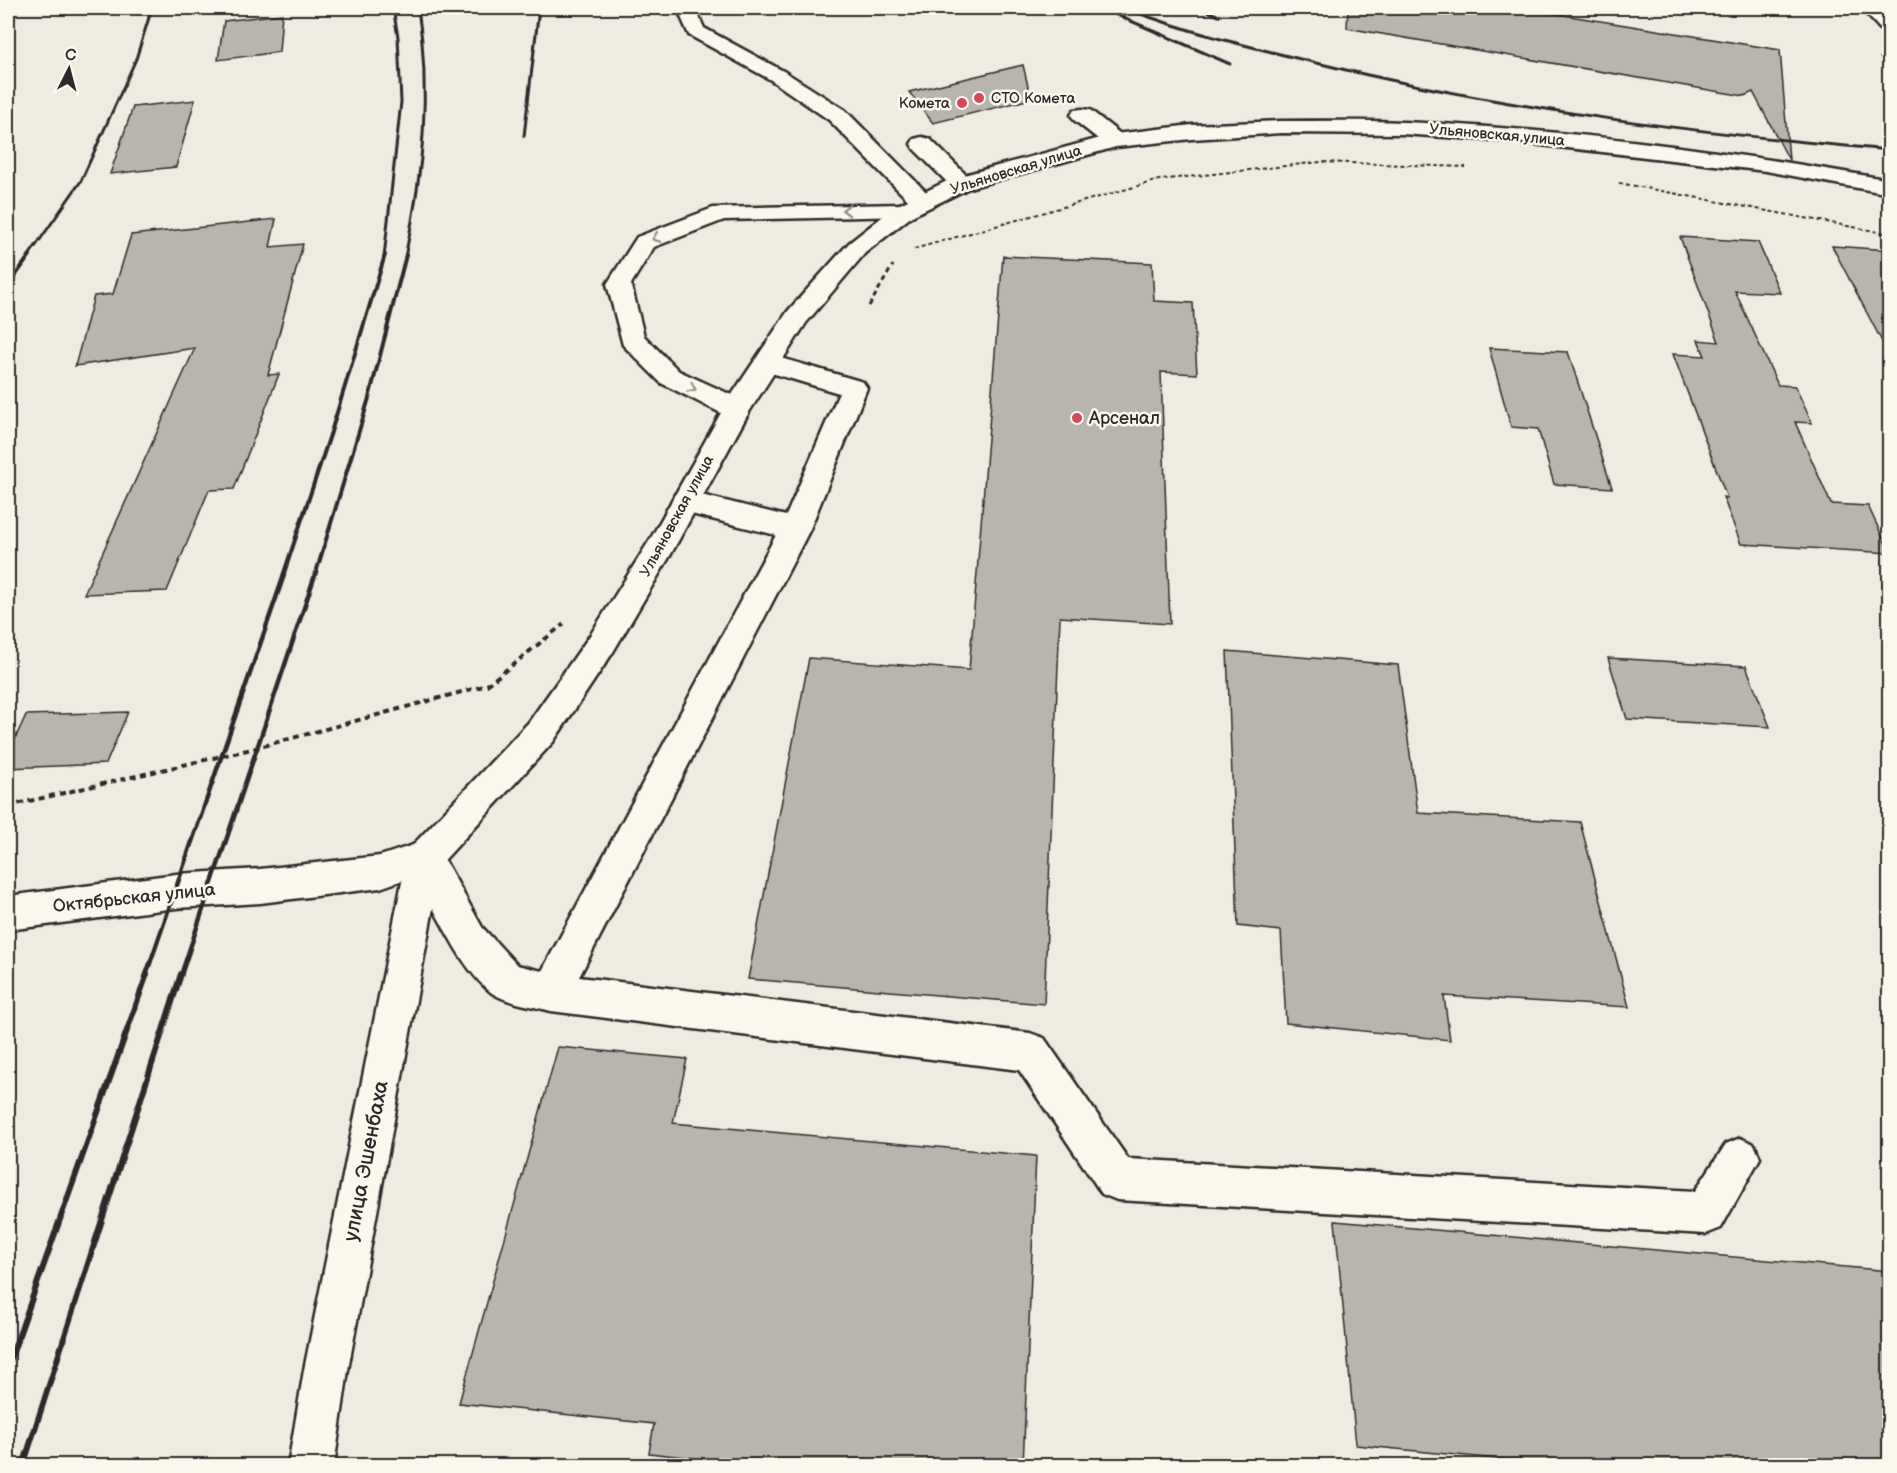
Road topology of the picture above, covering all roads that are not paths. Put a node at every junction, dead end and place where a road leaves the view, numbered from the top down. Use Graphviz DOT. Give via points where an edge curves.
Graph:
graph roads {
  1 [pos="686,8"];
  2 [pos="1871,8"];
  3 [pos="1890,28"];
  4 [pos="1082,115"];
  5 [pos="1115,141"];
  6 [pos="922,144"];
  7 [pos="961,183"];
  8 [pos="1890,188"];
  9 [pos="913,206"];
  10 [pos="767,363"];
  11 [pos="737,409"];
  12 [pos="685,502"];
  13 [pos="795,529"];
  14 [pos="425,857"];
  15 [pos="260,886"];
  16 [pos="8,913"];
  17 [pos="550,992"];
  18 [pos="1740,1158"];
  19 [pos="311,1466"];
  1 -- 9 [label="main road" via="696,32 778,76 837,115"];
  2 -- 3 [label="main road"];
  4 -- 5 [label="main road"];
  5 -- 7 [label="main road, Ульяновская улица"];
  5 -- 8 [label="main road, Ульяновская улица" via="1281,127 1402,128 1516,135 1755,162"];
  6 -- 7 [label="main road"];
  7 -- 9 [label="main road, Ульяновская улица"];
  9 -- 10 [label="main road, Ульяновская улица" via="857,248 797,317"];
  9 -- 11 [label="main road, one-way" via="721,213 645,242 619,284 632,339 670,377"];
  10 -- 11 [label="main road, Ульяновская улица"];
  10 -- 13 [label="main road" via="854,388"];
  11 -- 12 [label="main road, Ульяновская улица"];
  12 -- 13 [label="main road"];
  12 -- 14 [label="main road, Ульяновская улица" via="602,643 541,732"];
  13 -- 17 [label="main road"];
  14 -- 15 [label="main road, Ульяновская улица" via="380,872"];
  14 -- 17 [label="main road" via="469,939 506,980"];
  14 -- 19 [label="main road, улица Эшенбаха" via="328,1358"];
  15 -- 16 [label="main road, Октябрьская улица" via="176,891"];
  17 -- 18 [label="main road" via="1030,1052 1117,1179 1706,1213"];
}
